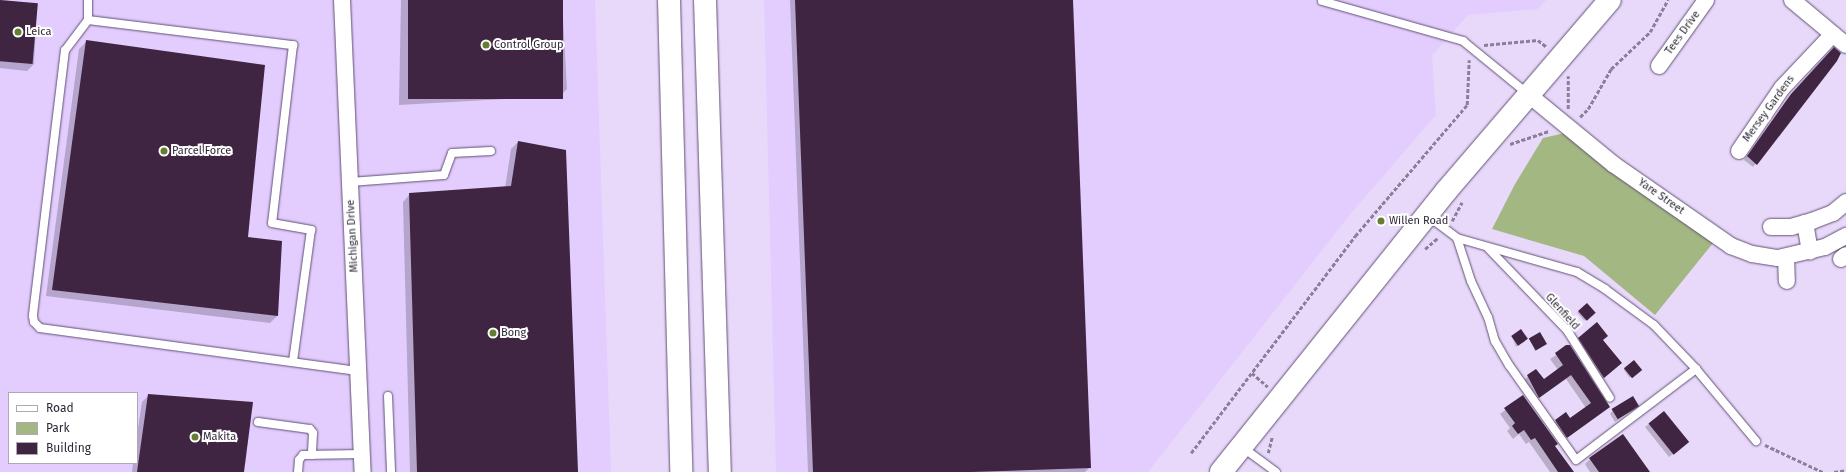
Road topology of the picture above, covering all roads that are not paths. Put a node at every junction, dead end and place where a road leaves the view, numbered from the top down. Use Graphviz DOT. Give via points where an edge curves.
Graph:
graph roads {
  1 [pos="88,0"];
  2 [pos="342,0"];
  3 [pos="669,0"];
  4 [pos="705,0"];
  5 [pos="1595,0"];
  6 [pos="1610,0"];
  7 [pos="1706,0"];
  8 [pos="1792,0"];
  9 [pos="1322,1"];
  10 [pos="88,20"];
  11 [pos="1833,34"];
  12 [pos="1846,45"];
  13 [pos="1659,66"];
  14 [pos="1525,91"];
  15 [pos="492,151"];
  16 [pos="1739,151"];
  17 [pos="350,182"];
  18 [pos="1846,202"];
  19 [pos="1428,216"];
  20 [pos="1805,223"];
  21 [pos="1771,227"];
  22 [pos="1846,236"];
  23 [pos="1457,238"];
  24 [pos="1488,248"];
  25 [pos="1810,252"];
  26 [pos="1786,257"];
  27 [pos="1788,281"];
  28 [pos="293,362"];
  29 [pos="1696,369"];
  30 [pos="359,371"];
  31 [pos="388,396"];
  32 [pos="1610,398"];
  33 [pos="258,422"];
  34 [pos="1756,441"];
  35 [pos="1237,444"];
  36 [pos="363,454"];
  37 [pos="312,455"];
  38 [pos="298,472"];
  39 [pos="363,472"];
  40 [pos="391,472"];
  41 [pos="681,472"];
  42 [pos="720,472"];
  43 [pos="1208,472"];
  44 [pos="1221,472"];
  45 [pos="1276,472"];
  1 -- 10 [label="lane"];
  2 -- 17 [label="street, Michigan Drive"];
  3 -- 41 [label="main road"];
  4 -- 42 [label="main road"];
  5 -- 14 [label="main road" via="1552,51"];
  6 -- 14 [label="main road"];
  7 -- 13 [label="street, Tees Drive"];
  8 -- 11 [label="street"];
  9 -- 14 [label="lane" via="1463,41"];
  10 -- 28 [label="lane" via="293,45 272,222 311,230"];
  10 -- 28 [label="lane" via="65,50 34,322 40,328"];
  11 -- 12 [label="street"];
  11 -- 16 [label="street, Mersey Gardens" via="1782,88"];
  14 -- 19 [label="main road"];
  14 -- 26 [label="street, Yare Street" via="1613,164 1731,246 1752,254"];
  14 -- 35 [label="main road"];
  15 -- 17 [label="lane" via="452,153 444,175"];
  17 -- 30 [label="street, Michigan Drive"];
  18 -- 20 [label="street" via="1833,213"];
  19 -- 23 [label="lane"];
  19 -- 35 [label="main road"];
  20 -- 21 [label="street" via="1792,227"];
  20 -- 25 [label="street"];
  22 -- 25 [label="street, Yare Street"];
  23 -- 24 [label="lane"];
  23 -- 29 [label="lane" via="1495,341 1576,460"];
  24 -- 29 [label="lane" via="1577,272 1654,325"];
  24 -- 32 [label="lane, Glenfield" via="1566,330"];
  25 -- 26 [label="street, Yare Street"];
  26 -- 27 [label="street"];
  28 -- 30 [label="lane"];
  29 -- 34 [label="lane"];
  30 -- 36 [label="street, Michigan Drive"];
  31 -- 40 [label="lane"];
  33 -- 37 [label="lane" via="310,429 313,433"];
  35 -- 43 [label="main road"];
  35 -- 44 [label="main road"];
  35 -- 45 [label="lane"];
  36 -- 37 [label="lane"];
  36 -- 39 [label="street, Michigan Drive"];
  37 -- 38 [label="lane" via="300,457"];
}
